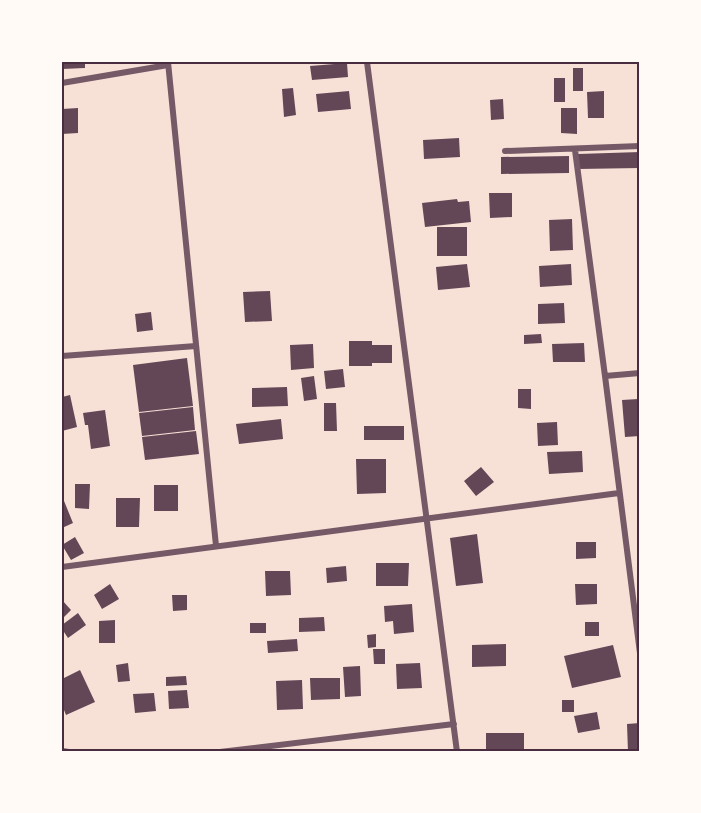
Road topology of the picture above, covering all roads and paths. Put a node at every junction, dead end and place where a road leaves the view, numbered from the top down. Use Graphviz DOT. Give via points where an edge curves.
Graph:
graph roads {
  1 [pos="367,62"];
  2 [pos="168,63"];
  3 [pos="62,82"];
  4 [pos="639,147"];
  5 [pos="574,150"];
  6 [pos="505,151"];
  7 [pos="196,346"];
  8 [pos="62,356"];
  9 [pos="639,373"];
  10 [pos="605,376"];
  11 [pos="619,493"];
  12 [pos="426,519"];
  13 [pos="216,546"];
  14 [pos="62,567"];
  15 [pos="639,654"];
  16 [pos="453,724"];
  17 [pos="62,751"];
  18 [pos="69,752"];
  19 [pos="220,752"];
  20 [pos="457,752"];
  1 -- 12 [label="street"];
  2 -- 3 [label="street"];
  2 -- 7 [label="street"];
  4 -- 5 [label="street"];
  5 -- 6 [label="street"];
  5 -- 10 [label="street"];
  7 -- 8 [label="street"];
  7 -- 13 [label="street"];
  9 -- 10 [label="street"];
  10 -- 11 [label="street"];
  11 -- 12 [label="street"];
  11 -- 15 [label="street"];
  12 -- 13 [label="street"];
  12 -- 16 [label="street"];
  13 -- 14 [label="street"];
  16 -- 19 [label="street"];
  16 -- 20 [label="street"];
  17 -- 18 [label="street"];
}
